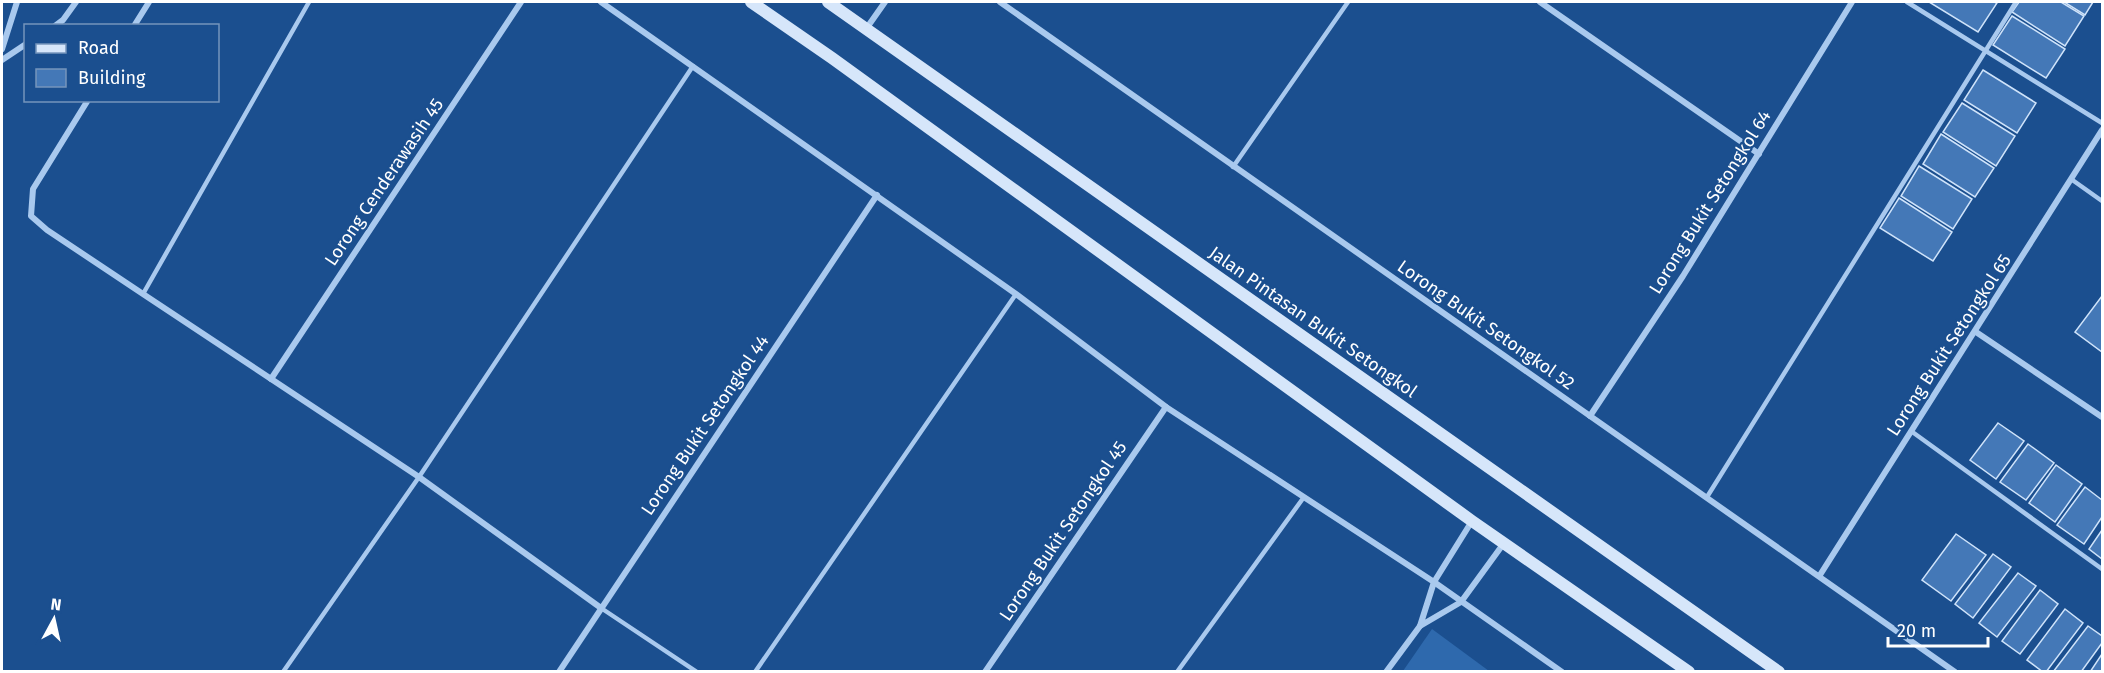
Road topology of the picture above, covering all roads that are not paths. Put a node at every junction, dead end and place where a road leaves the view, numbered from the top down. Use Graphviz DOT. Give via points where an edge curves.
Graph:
graph roads {
  1 [pos="17,2"];
  2 [pos="76,2"];
  3 [pos="149,2"];
  4 [pos="309,2"];
  5 [pos="521,2"];
  6 [pos="601,2"];
  7 [pos="751,2"];
  8 [pos="828,2"];
  9 [pos="1000,2"];
  10 [pos="1348,2"];
  11 [pos="1540,2"];
  12 [pos="1852,2"];
  13 [pos="1907,2"];
  14 [pos="2016,2"];
  15 [pos="884,4"];
  16 [pos="58,24"];
  17 [pos="135,24"];
  18 [pos="866,29"];
  19 [pos="24,45"];
  20 [pos="2,50"];
  21 [pos="1985,51"];
  22 [pos="2,60"];
  23 [pos="693,66"];
  24 [pos="87,102"];
  25 [pos="2103,123"];
  26 [pos="2103,130"];
  27 [pos="1759,154"];
  28 [pos="1233,167"];
  29 [pos="2071,179"];
  30 [pos="877,195"];
  31 [pos="2103,201"];
  32 [pos="143,294"];
  33 [pos="1016,294"];
  34 [pos="1976,332"];
  35 [pos="271,379"];
  36 [pos="1166,407"];
  37 [pos="1590,416"];
  38 [pos="2103,417"];
  39 [pos="1911,431"];
  40 [pos="419,477"];
  41 [pos="1304,496"];
  42 [pos="1707,497"];
  43 [pos="1472,520"];
  44 [pos="1504,543"];
  45 [pos="2103,569"];
  46 [pos="1820,575"];
  47 [pos="1434,582"];
  48 [pos="1461,602"];
  49 [pos="601,608"];
  50 [pos="1420,626"];
  51 [pos="283,672"];
  52 [pos="559,672"];
  53 [pos="698,672"];
  54 [pos="755,672"];
  55 [pos="985,672"];
  56 [pos="1177,672"];
  57 [pos="1386,672"];
  58 [pos="1562,672"];
  59 [pos="1689,672"];
  60 [pos="1779,672"];
  61 [pos="1955,672"];
  1 -- 20 [label="street"];
  2 -- 16 [label="street"];
  3 -- 17 [label="street"];
  4 -- 32 [label="lane"];
  5 -- 35 [label="street, Lorong Cenderawasih 45"];
  6 -- 23 [label="street"];
  7 -- 43 [label="main road"];
  8 -- 18 [label="main road, Jalan Pintasan Bukit Setongkol"];
  9 -- 28 [label="street, Lorong Bukit Setongkol 52"];
  10 -- 28 [label="lane"];
  11 -- 27 [label="street"];
  12 -- 27 [label="street, Lorong Bukit Setongkol 64"];
  13 -- 21 [label="lane"];
  14 -- 21 [label="lane"];
  15 -- 18 [label="street"];
  18 -- 60 [label="main road, Jalan Pintasan Bukit Setongkol"];
  19 -- 22 [label="street"];
  21 -- 25 [label="lane"];
  21 -- 42 [label="lane"];
  23 -- 30 [label="street"];
  23 -- 40 [label="lane"];
  24 -- 32 [label="street" via="33,189 31,216"];
  26 -- 29 [label="street, Lorong Bukit Setongkol 65"];
  27 -- 37 [label="street, Lorong Bukit Setongkol 64"];
  28 -- 37 [label="street, Lorong Bukit Setongkol 52"];
  29 -- 31 [label="lane"];
  29 -- 34 [label="street, Lorong Bukit Setongkol 65"];
  30 -- 33 [label="street"];
  30 -- 49 [label="street, Lorong Bukit Setongkol 44"];
  32 -- 35 [label="street"];
  33 -- 36 [label="street"];
  33 -- 54 [label="lane"];
  34 -- 38 [label="street"];
  34 -- 39 [label="street, Lorong Bukit Setongkol 65"];
  35 -- 40 [label="street"];
  36 -- 41 [label="street"];
  36 -- 55 [label="street, Lorong Bukit Setongkol 45"];
  37 -- 42 [label="street, Lorong Bukit Setongkol 52"];
  39 -- 45 [label="lane"];
  39 -- 46 [label="street, Lorong Bukit Setongkol 65"];
  40 -- 49 [label="street"];
  40 -- 51 [label="lane"];
  41 -- 47 [label="street"];
  41 -- 56 [label="lane"];
  42 -- 46 [label="street, Lorong Bukit Setongkol 52"];
  43 -- 44 [label="main road"];
  43 -- 47 [label="street"];
  44 -- 48 [label="street"];
  44 -- 59 [label="main road"];
  46 -- 61 [label="street, Lorong Bukit Setongkol 52"];
  47 -- 48 [label="street"];
  47 -- 50 [label="street"];
  48 -- 50 [label="street"];
  48 -- 58 [label="street"];
  49 -- 52 [label="street, Lorong Bukit Setongkol 44"];
  49 -- 53 [label="lane"];
  50 -- 57 [label="street"];
}
